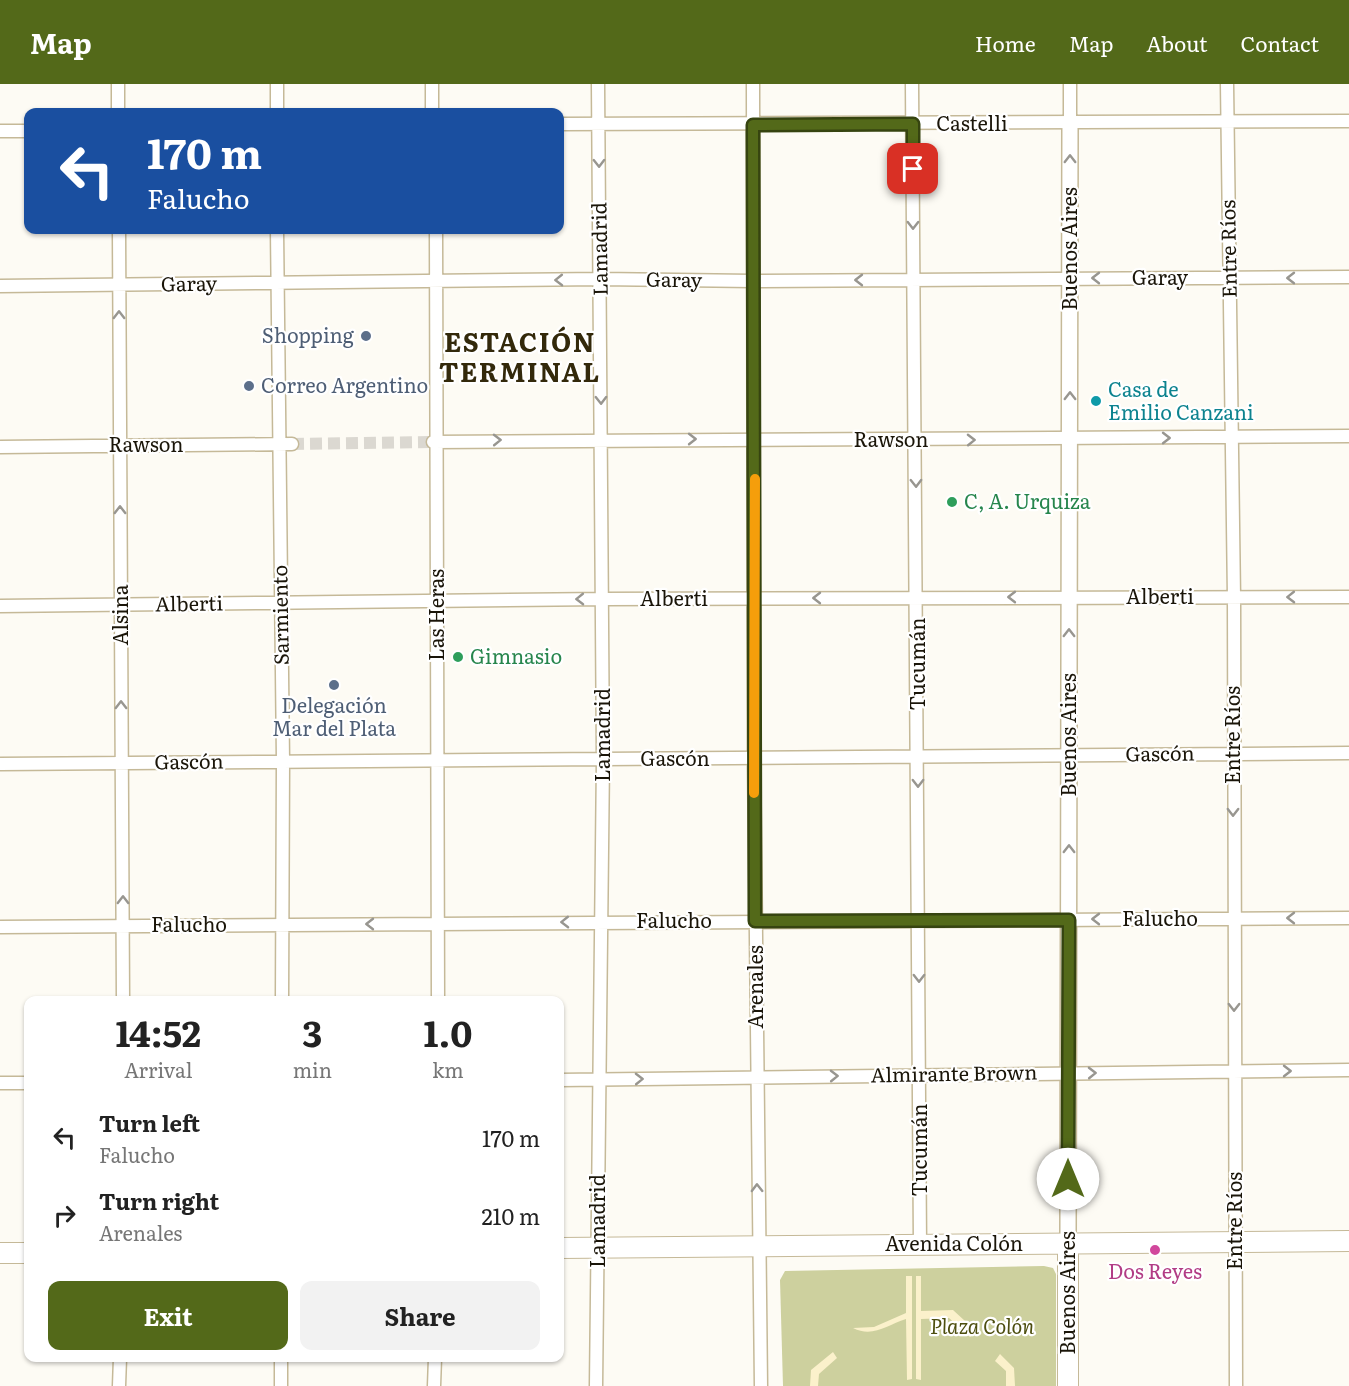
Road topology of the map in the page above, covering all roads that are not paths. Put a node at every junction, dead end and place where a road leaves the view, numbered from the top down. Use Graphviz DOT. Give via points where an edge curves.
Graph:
graph roads {
  1 [pos="118,84"];
  2 [pos="277,84"];
  3 [pos="432,84"];
  4 [pos="598,84"];
  5 [pos="753,84"];
  6 [pos="912,84"];
  7 [pos="1070,84"];
  8 [pos="1227,84"];
  9 [pos="118,108"];
  10 [pos="277,108"];
  11 [pos="432,108"];
  12 [pos="1349,121"];
  13 [pos="1228,122"];
  14 [pos="598,123"];
  15 [pos="1070,123"];
  16 [pos="564,124"];
  17 [pos="913,124"];
  18 [pos="753,125"];
  19 [pos="0,131"];
  20 [pos="24,131"];
  21 [pos="119,234"];
  22 [pos="277,234"];
  23 [pos="436,234"];
  24 [pos="1349,277"];
  25 [pos="1230,278"];
  26 [pos="600,279"];
  27 [pos="1070,279"];
  28 [pos="914,280"];
  29 [pos="753,281"];
  30 [pos="438,282"];
  31 [pos="277,284"];
  32 [pos="119,285"];
  33 [pos="0,286"];
  34 [pos="1349,436"];
  35 [pos="1232,437"];
  36 [pos="1070,438"];
  37 [pos="601,439"];
  38 [pos="755,440"];
  39 [pos="915,440"];
  40 [pos="436,442"];
  41 [pos="286,444"];
  42 [pos="120,446"];
  43 [pos="0,447"];
  44 [pos="1069,597"];
  45 [pos="1349,597"];
  46 [pos="756,598"];
  47 [pos="918,598"];
  48 [pos="1234,598"];
  49 [pos="603,599"];
  50 [pos="281,602"];
  51 [pos="437,602"];
  52 [pos="121,604"];
  53 [pos="0,606"];
  54 [pos="1233,753"];
  55 [pos="1349,753"];
  56 [pos="1069,755"];
  57 [pos="918,758"];
  58 [pos="603,759"];
  59 [pos="754,759"];
  60 [pos="283,761"];
  61 [pos="438,761"];
  62 [pos="122,763"];
  63 [pos="0,764"];
  64 [pos="1234,918"];
  65 [pos="1349,918"];
  66 [pos="919,920"];
  67 [pos="1069,920"];
  68 [pos="600,921"];
  69 [pos="755,921"];
  70 [pos="439,924"];
  71 [pos="282,925"];
  72 [pos="123,926"];
  73 [pos="0,927"];
  74 [pos="123,996"];
  75 [pos="282,996"];
  76 [pos="438,996"];
  77 [pos="1349,1070"];
  78 [pos="1234,1071"];
  79 [pos="1069,1073"];
  80 [pos="920,1075"];
  81 [pos="756,1077"];
  82 [pos="564,1080"];
  83 [pos="599,1080"];
  84 [pos="0,1083"];
  85 [pos="24,1083"];
  86 [pos="1349,1241"];
  87 [pos="1235,1242"];
  88 [pos="1068,1243"];
  89 [pos="920,1245"];
  90 [pos="758,1246"];
  91 [pos="564,1248"];
  92 [pos="598,1248"];
  93 [pos="0,1253"];
  94 [pos="24,1253"];
  95 [pos="120,1362"];
  96 [pos="281,1362"];
  97 [pos="435,1362"];
  98 [pos="119,1386"];
  99 [pos="281,1386"];
  100 [pos="434,1386"];
  101 [pos="596,1386"];
  102 [pos="761,1386"];
  103 [pos="1068,1386"];
  104 [pos="1236,1386"];
  1 -- 9 [label="street"];
  2 -- 10 [label="street"];
  3 -- 11 [label="street"];
  4 -- 14 [label="street, Lamadrid"];
  5 -- 18 [label="street, Arenales"];
  6 -- 17 [label="street, Tucumán"];
  7 -- 15 [label="street, Buenos Aires"];
  8 -- 13 [label="street, Entre Ríos"];
  12 -- 13 [label="street, Castelli"];
  13 -- 15 [label="street, Castelli"];
  13 -- 25 [label="street, Entre Ríos"];
  14 -- 16 [label="street, Castelli"];
  14 -- 18 [label="street, Castelli"];
  14 -- 26 [label="street, Lamadrid, one-way"];
  15 -- 17 [label="street, Castelli"];
  27 -- 15 [label="street, Buenos Aires, one-way"];
  17 -- 18 [label="street, Castelli"];
  17 -- 28 [label="street, Tucumán, one-way"];
  18 -- 29 [label="street, Arenales"];
  19 -- 20 [label="street"];
  21 -- 32 [label="street, Alsina"];
  22 -- 31 [label="street, Sarmiento"];
  23 -- 30 [label="street, Las Heras"];
  24 -- 25 [label="street, Garay, one-way"];
  25 -- 27 [label="street, Garay, one-way"];
  25 -- 35 [label="street, Entre Ríos"];
  26 -- 29 [label="street, Garay"];
  26 -- 30 [label="street, Garay, one-way"];
  26 -- 37 [label="street, Lamadrid, one-way"];
  27 -- 28 [label="street, Garay"];
  36 -- 27 [label="street, Buenos Aires, one-way"];
  28 -- 29 [label="street, Garay, one-way"];
  28 -- 39 [label="street, Tucumán"];
  29 -- 38 [label="street, Arenales"];
  30 -- 31 [label="street, Garay"];
  30 -- 40 [label="street, Las Heras"];
  31 -- 32 [label="street, Garay"];
  31 -- 41 [label="street, Sarmiento"];
  32 -- 33 [label="street, Garay"];
  42 -- 32 [label="street, Alsina, one-way"];
  34 -- 35 [label="street, Rawson"];
  36 -- 35 [label="street, Rawson, one-way"];
  35 -- 48 [label="street, Entre Ríos"];
  39 -- 36 [label="street, Rawson, one-way"];
  36 -- 44 [label="street, Buenos Aires"];
  37 -- 38 [label="street, Rawson, one-way"];
  40 -- 37 [label="street, Rawson, one-way"];
  37 -- 49 [label="street, Lamadrid"];
  38 -- 39 [label="street, Rawson"];
  38 -- 46 [label="street, Arenales"];
  39 -- 47 [label="street, Tucumán, one-way"];
  40 -- 51 [label="street, Las Heras"];
  41 -- 42 [label="street, Rawson"];
  41 -- 50 [label="street, Sarmiento"];
  42 -- 43 [label="street, Rawson"];
  52 -- 42 [label="street, Alsina, one-way"];
  44 -- 47 [label="street, Alberti, one-way"];
  44 -- 48 [label="street, Alberti"];
  56 -- 44 [label="street, Buenos Aires, one-way"];
  45 -- 48 [label="street, Alberti, one-way"];
  47 -- 46 [label="street, Alberti, one-way"];
  46 -- 49 [label="street, Alberti"];
  46 -- 59 [label="street, Arenales"];
  47 -- 57 [label="street, Tucumán"];
  48 -- 54 [label="street, Entre Ríos"];
  49 -- 51 [label="street, Alberti, one-way"];
  49 -- 58 [label="street, Lamadrid"];
  50 -- 51 [label="street, Alberti"];
  50 -- 52 [label="street, Alberti"];
  50 -- 60 [label="street, Sarmiento"];
  51 -- 61 [label="street, Las Heras"];
  52 -- 53 [label="street, Alberti"];
  62 -- 52 [label="street, Alsina, one-way"];
  54 -- 55 [label="street, Gascón"];
  54 -- 56 [label="street, Gascón"];
  54 -- 64 [label="street, Entre Ríos, one-way"];
  56 -- 57 [label="street, Gascón"];
  67 -- 56 [label="street, Buenos Aires, one-way"];
  57 -- 59 [label="street, Gascón"];
  57 -- 66 [label="street, Tucumán, one-way"];
  58 -- 59 [label="street, Gascón"];
  58 -- 61 [label="street, Gascón"];
  58 -- 68 [label="street, Lamadrid"];
  59 -- 69 [label="street, Arenales"];
  60 -- 61 [label="street, Gascón"];
  60 -- 62 [label="street, Gascón"];
  60 -- 71 [label="street, Sarmiento"];
  61 -- 70 [label="street, Las Heras"];
  62 -- 63 [label="street, Gascón"];
  72 -- 62 [label="street, Alsina, one-way"];
  65 -- 64 [label="street, Falucho, one-way"];
  64 -- 67 [label="street, Falucho, one-way"];
  64 -- 78 [label="street, Entre Ríos, one-way"];
  66 -- 67 [label="street, Falucho"];
  66 -- 69 [label="street, Falucho"];
  66 -- 80 [label="street, Tucumán, one-way"];
  67 -- 79 [label="street, Buenos Aires"];
  68 -- 69 [label="street, Falucho"];
  68 -- 70 [label="street, Falucho, one-way"];
  68 -- 83 [label="street, Lamadrid"];
  69 -- 81 [label="street, Arenales"];
  70 -- 71 [label="street, Falucho, one-way"];
  70 -- 76 [label="street, Las Heras"];
  71 -- 72 [label="street, Falucho"];
  71 -- 75 [label="street, Sarmiento"];
  72 -- 73 [label="street, Falucho"];
  72 -- 74 [label="street, Alsina"];
  78 -- 77 [label="street, Almirante Brown, one-way"];
  79 -- 78 [label="street, Almirante Brown, one-way"];
  78 -- 87 [label="street, Entre Ríos"];
  79 -- 80 [label="street, Almirante Brown"];
  79 -- 88 [label="street, Buenos Aires"];
  81 -- 80 [label="street, Almirante Brown, one-way"];
  80 -- 89 [label="street, Tucumán"];
  83 -- 81 [label="street, Almirante Brown, one-way"];
  90 -- 81 [label="street, Arenales, one-way"];
  82 -- 83 [label="street, Almirante Brown"];
  83 -- 92 [label="street, Lamadrid"];
  84 -- 85 [label="street"];
  86 -- 87 [label="main road, Avenida Colón"];
  87 -- 88 [label="main road, Avenida Colón"];
  87 -- 104 [label="street, Entre Ríos"];
  88 -- 89 [label="main road, Avenida Colón"];
  88 -- 103 [label="main road, Buenos Aires"];
  89 -- 90 [label="main road, Avenida Colón"];
  90 -- 92 [label="main road, Avenida Colón"];
  90 -- 102 [label="street, Arenales"];
  91 -- 92 [label="main road, Avenida Colón"];
  92 -- 101 [label="street, Lamadrid"];
  93 -- 94 [label="main road"];
  95 -- 98 [label="street"];
  96 -- 99 [label="street"];
  97 -- 100 [label="street"];
}
